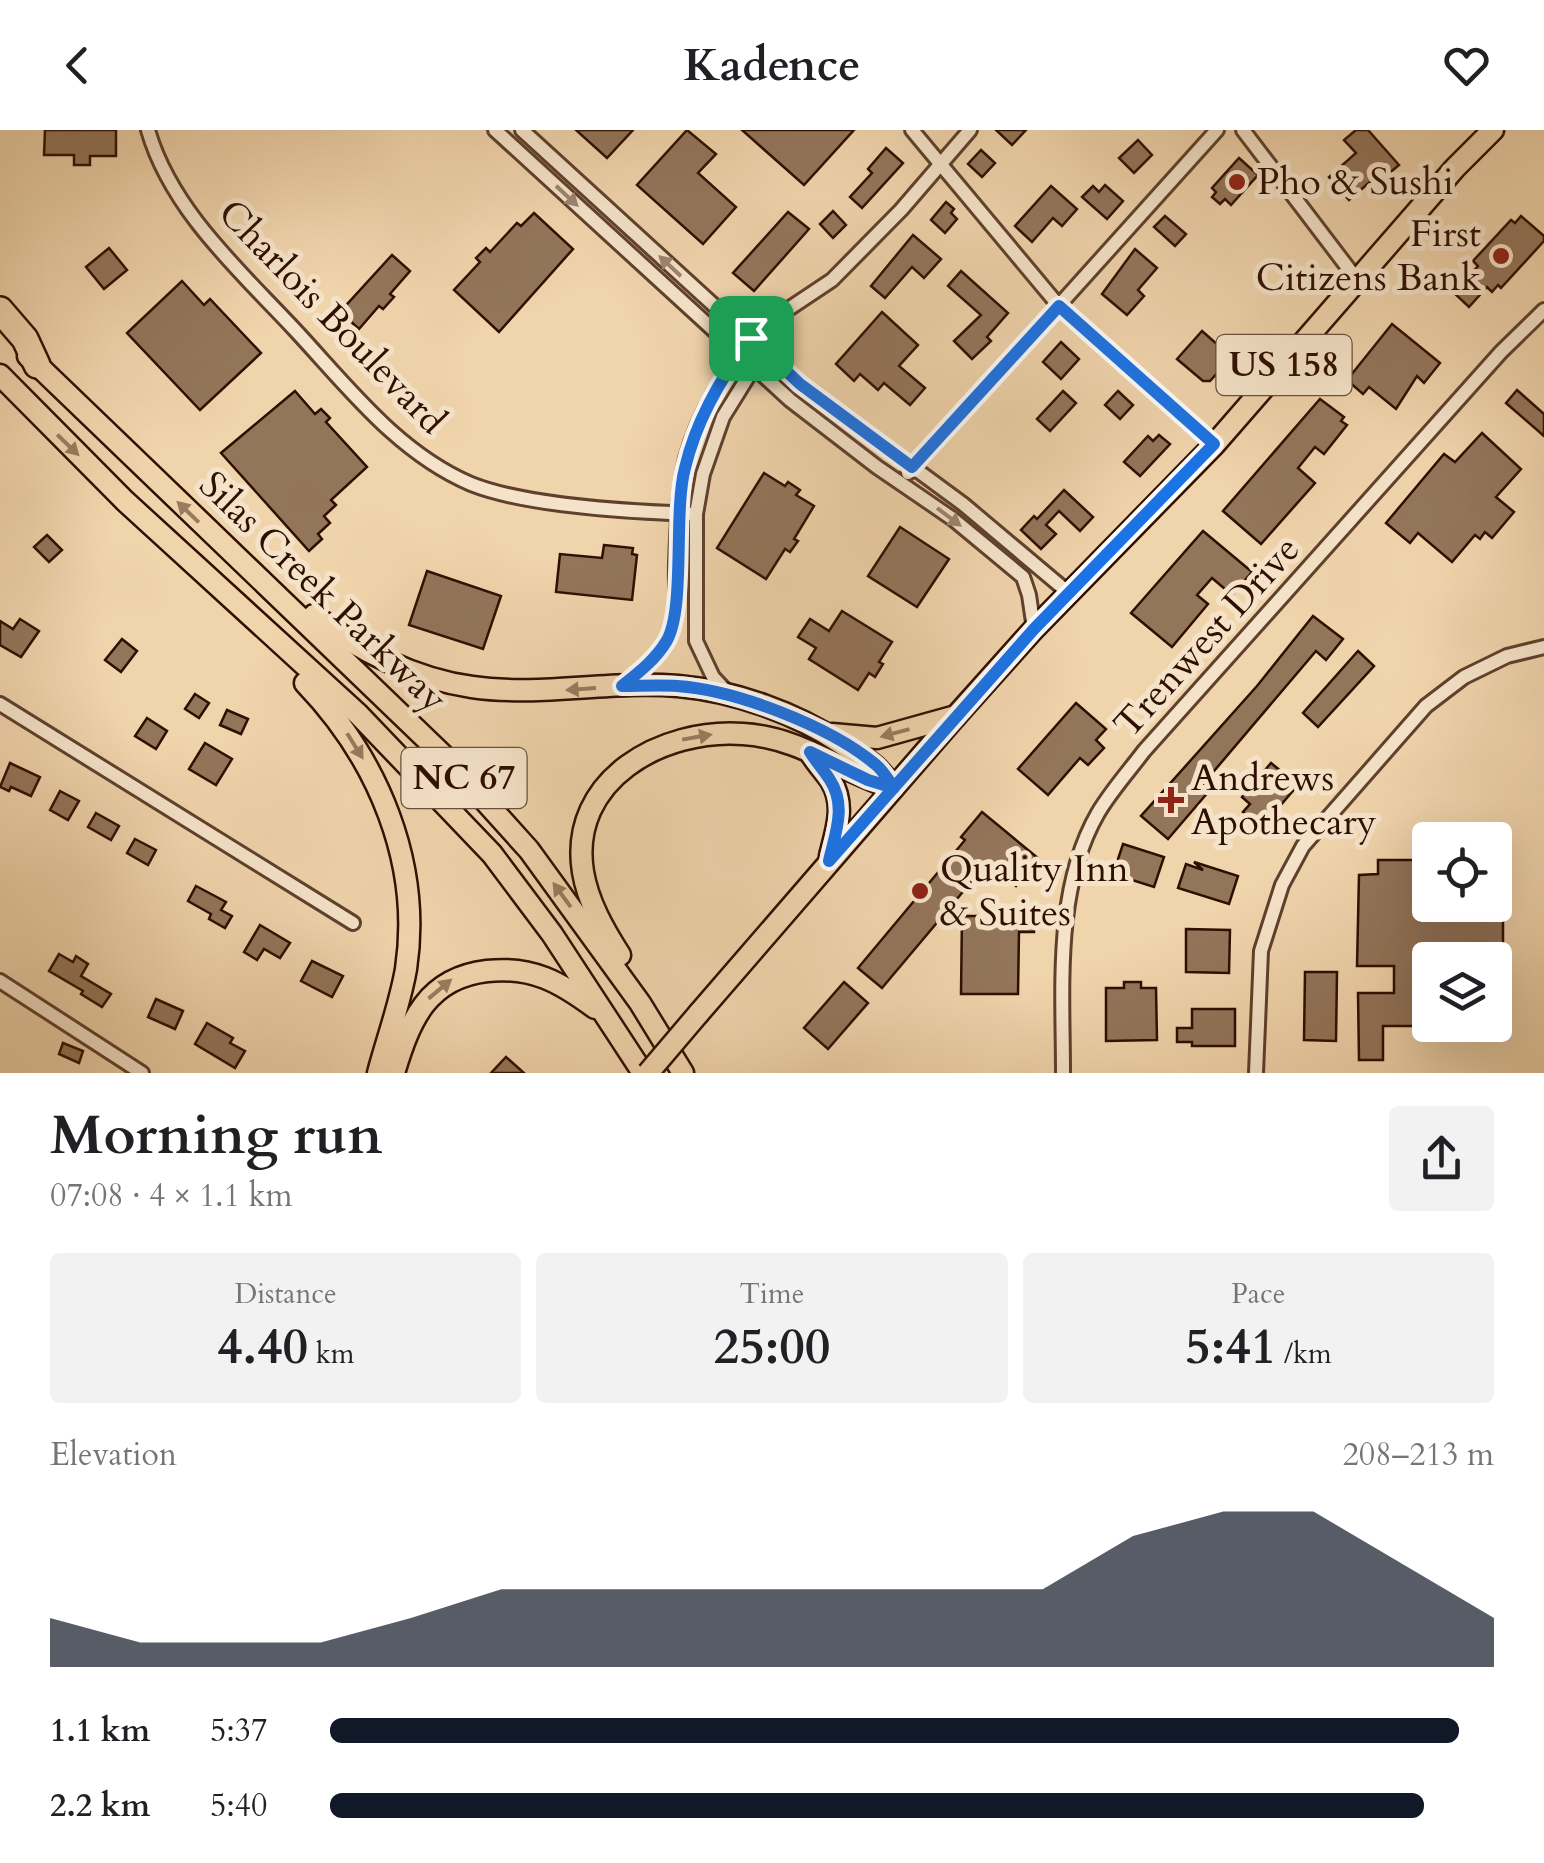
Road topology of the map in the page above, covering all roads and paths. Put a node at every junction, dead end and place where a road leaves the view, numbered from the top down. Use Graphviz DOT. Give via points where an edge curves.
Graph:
graph roads {
  1 [pos="148,130"];
  2 [pos="495,130"];
  3 [pos="522,130"];
  4 [pos="912,130"];
  5 [pos="970,130"];
  6 [pos="1218,130"];
  7 [pos="1243,130"];
  8 [pos="1493,130"];
  9 [pos="941,165"];
  10 [pos="617,217"];
  11 [pos="602,230"];
  12 [pos="1358,281"];
  13 [pos="705,298"];
  14 [pos="1059,306"];
  15 [pos="790,308"];
  16 [pos="0,310"];
  17 [pos="1544,310"];
  18 [pos="692,312"];
  19 [pos="0,326"];
  20 [pos="751,338"];
  21 [pos="766,351"];
  22 [pos="740,353"];
  23 [pos="754,365"];
  24 [pos="37,366"];
  25 [pos="0,375"];
  26 [pos="698,429"];
  27 [pos="714,439"];
  28 [pos="1214,444"];
  29 [pos="912,467"];
  30 [pos="902,482"];
  31 [pos="679,513"];
  32 [pos="696,514"];
  33 [pos="198,569"];
  34 [pos="258,580"];
  35 [pos="1070,594"];
  36 [pos="1034,629"];
  37 [pos="1544,646"];
  38 [pos="622,686"];
  39 [pos="730,696"];
  40 [pos="0,704"];
  41 [pos="956,716"];
  42 [pos="831,734"];
  43 [pos="810,752"];
  44 [pos="894,788"];
  45 [pos="829,861"];
  46 [pos="353,923"];
  47 [pos="0,982"];
  48 [pos="640,1003"];
  49 [pos="610,1018"];
  50 [pos="142,1073"];
  51 [pos="378,1073"];
  52 [pos="394,1073"];
  53 [pos="646,1073"];
  54 [pos="682,1073"];
  55 [pos="1063,1073"];
  56 [pos="1256,1073"];
  1 -- 31 [label="street, Charlois Boulevard" via="168,177 214,243 374,414 430,463 473,485 525,498"];
  2 -- 11 [label="street, one-way"];
  3 -- 10 [label="street"];
  4 -- 9 [label="street"];
  5 -- 9 [label="street"];
  6 -- 14 [label="street"];
  7 -- 12 [label="street"];
  8 -- 12 [label="main road, US 158"];
  9 -- 14 [label="street"];
  9 -- 15 [label="street" via="832,280"];
  10 -- 11 [label="street"];
  13 -- 10 [label="street, one-way"];
  11 -- 18 [label="street"];
  12 -- 28 [label="main road, US 158"];
  13 -- 18 [label="street"];
  13 -- 20 [label="street"];
  14 -- 28 [label="street"];
  14 -- 29 [label="street"];
  16 -- 24 [label="highway"];
  17 -- 55 [label="street, Trenwest Drive" via="1144,751 1098,813 1075,868 1066,928"];
  18 -- 22 [label="street"];
  19 -- 24 [label="main road, Silas Creek Parkway / NC 67"];
  20 -- 21 [label="street"];
  20 -- 22 [label="street"];
  21 -- 23 [label="street"];
  21 -- 29 [label="street" via="814,396"];
  22 -- 23 [label="street"];
  22 -- 26 [label="street"];
  23 -- 27 [label="street"];
  23 -- 30 [label="street" via="833,434"];
  34 -- 24 [label="main road, Silas Creek Parkway / NC 67, one-way"];
  25 -- 33 [label="main road, Silas Creek Parkway / NC 67, one-way"];
  26 -- 27 [label="street"];
  26 -- 31 [label="street"];
  27 -- 32 [label="street"];
  28 -- 35 [label="main road, US 158"];
  29 -- 30 [label="street"];
  29 -- 35 [label="street"];
  30 -- 36 [label="street, one-way" via="1022,577"];
  31 -- 32 [label="street, Charlois Boulevard"];
  31 -- 38 [label="street" via="676,610 668,640"];
  32 -- 39 [label="street" via="696,641"];
  33 -- 49 [label="main road, Silas Creek Parkway / NC 67" via="391,747 492,854"];
  33 -- 51 [label="main road, one-way" via="210,591 342,726 368,767 404,861 410,902 405,972"];
  38 -- 34 [label="main road, one-way" via="524,691 438,680 376,656"];
  48 -- 34 [label="main road, Silas Creek Parkway / NC 67, one-way" via="529,850 414,724"];
  35 -- 36 [label="main road, US 158"];
  36 -- 41 [label="main road, US 158"];
  37 -- 56 [label="street" via="1464,677 1426,706 1303,846 1282,885 1261,951"];
  38 -- 39 [label="main road" via="679,686"];
  39 -- 42 [label="main road"];
  40 -- 46 [label="street"];
  41 -- 42 [label="main road, one-way" via="877,738"];
  41 -- 44 [label="main road, US 158"];
  42 -- 44 [label="main road" via="878,765"];
  43 -- 44 [label="main road"];
  43 -- 45 [label="main road" via="838,800"];
  48 -- 43 [label="main road, one-way" via="582,870 585,823 604,787 645,753 691,737 758,735"];
  44 -- 45 [label="main road, US 158"];
  45 -- 53 [label="main road, US 158, bridge"];
  47 -- 50 [label="street"];
  48 -- 54 [label="main road, Silas Creek Parkway / NC 67"];
  52 -- 49 [label="main road, one-way" via="424,1004 455,977 532,971"];
  49 -- 53 [label="main road, Silas Creek Parkway / NC 67"];
}
